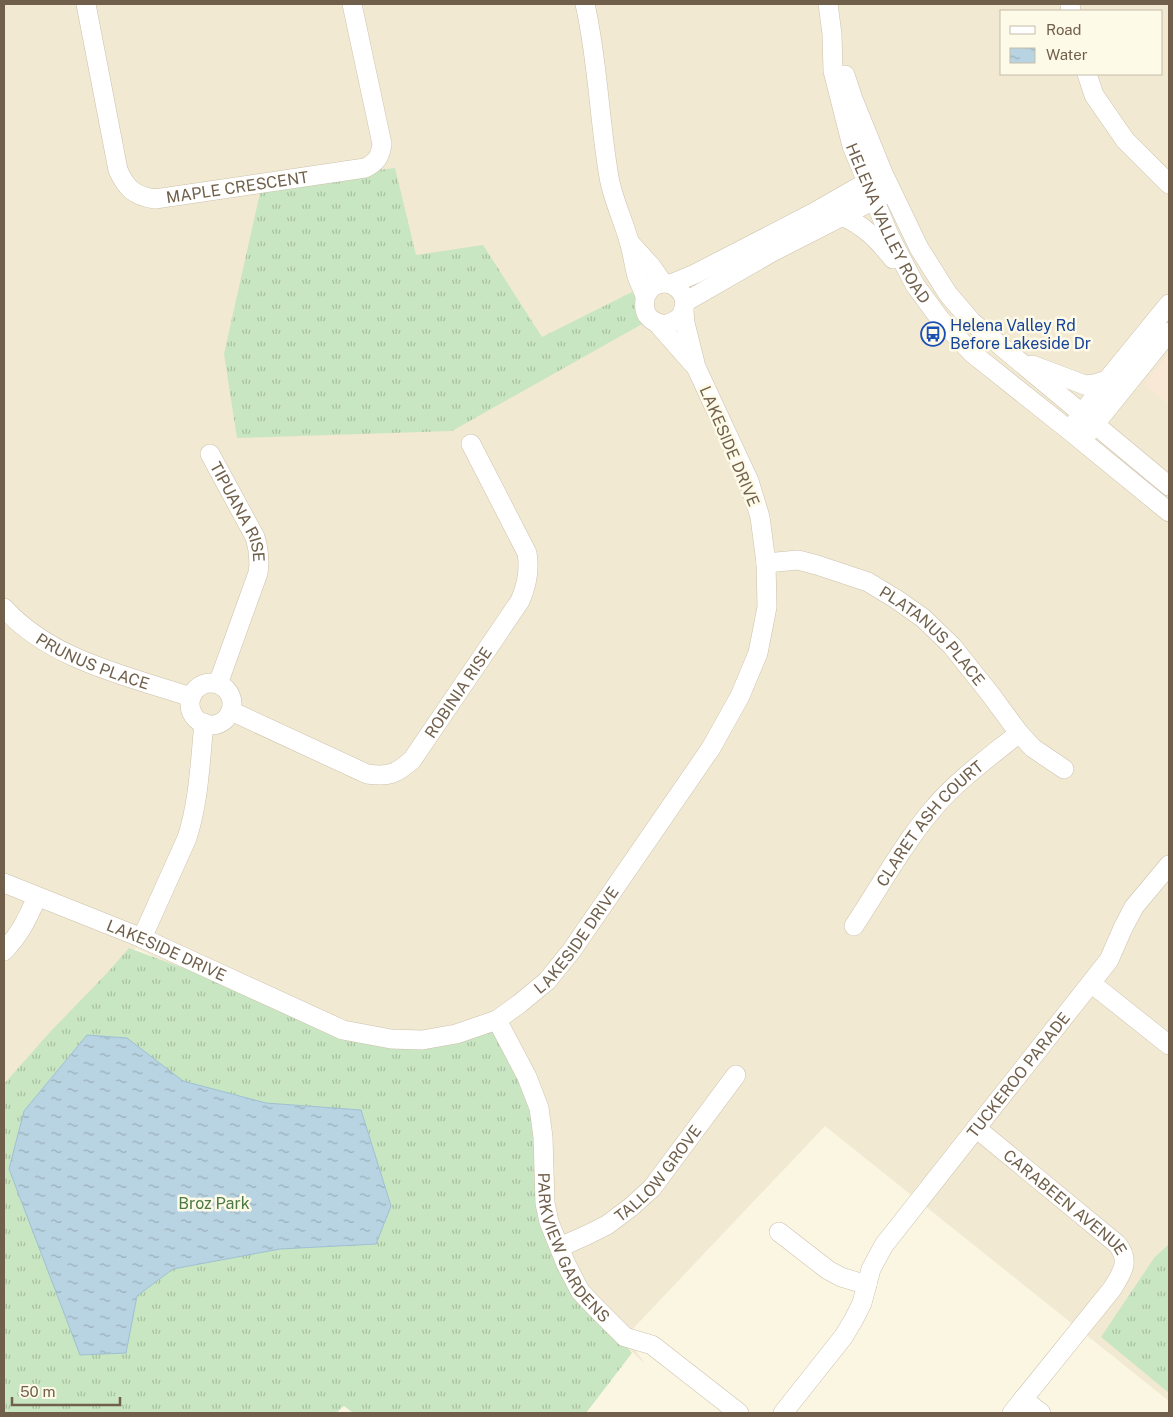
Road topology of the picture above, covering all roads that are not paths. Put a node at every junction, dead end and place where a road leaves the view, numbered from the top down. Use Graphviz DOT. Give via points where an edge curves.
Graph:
graph roads {
  1 [pos="86,4"];
  2 [pos="352,4"];
  3 [pos="585,4"];
  4 [pos="828,4"];
  5 [pos="1087,75"];
  6 [pos="874,177"];
  7 [pos="1169,184"];
  8 [pos="892,191"];
  9 [pos="874,200"];
  10 [pos="841,216"];
  11 [pos="630,242"];
  12 [pos="667,284"];
  13 [pos="916,285"];
  14 [pos="644,297"];
  15 [pos="1169,304"];
  16 [pos="684,307"];
  17 [pos="657,323"];
  18 [pos="1169,332"];
  19 [pos="1015,358"];
  20 [pos="696,367"];
  21 [pos="1107,380"];
  22 [pos="1089,419"];
  23 [pos="1076,435"];
  24 [pos="471,444"];
  25 [pos="210,454"];
  26 [pos="1169,486"];
  27 [pos="1169,512"];
  28 [pos="766,563"];
  29 [pos="4,608"];
  30 [pos="218,684"];
  31 [pos="192,697"];
  32 [pos="231,711"];
  33 [pos="204,724"];
  34 [pos="1019,733"];
  35 [pos="1064,770"];
  36 [pos="1169,864"];
  37 [pos="4,883"];
  38 [pos="37,897"];
  39 [pos="854,926"];
  40 [pos="142,938"];
  41 [pos="4,951"];
  42 [pos="1091,983"];
  43 [pos="497,1020"];
  44 [pos="1169,1046"];
  45 [pos="736,1075"];
  46 [pos="976,1128"];
  47 [pos="779,1232"];
  48 [pos="560,1247"];
  49 [pos="867,1285"];
  50 [pos="1017,1406"];
  51 [pos="739,1413"];
  52 [pos="782,1413"];
  53 [pos="1041,1413"];
  1 -- 2 [label="street, MAPLE CRESCENT" via="118,170 133,192 155,199 365,168 375,163 381,154 382,144"];
  3 -- 11 [label="street, LAKESIDE DRIVE" via="609,179"];
  4 -- 6 [label="street, HELENA VALLEY ROAD" via="832,34"];
  5 -- 7 [label="street" via="1094,95 1125,140"];
  6 -- 8 [label="street, HELENA VALLEY ROAD"];
  6 -- 9 [label="street, HELENA VALLEY ROAD"];
  6 -- 12 [label="street" via="815,212 695,274"];
  8 -- 9 [label="street"];
  8 -- 19 [label="street, HELENA VALLEY ROAD" via="919,248 948,294 972,322"];
  9 -- 10 [label="street"];
  9 -- 13 [label="street, HELENA VALLEY ROAD"];
  10 -- 13 [label="street" via="867,231"];
  10 -- 16 [label="street" via="774,251"];
  11 -- 12 [label="street, LAKESIDE DRIVE"];
  11 -- 14 [label="street, LAKESIDE DRIVE"];
  12 -- 14 [label="street" via="652,287"];
  12 -- 16 [label="street, LAKESIDE DRIVE" via="678,288 683,295"];
  13 -- 23 [label="street, HELENA VALLEY ROAD" via="940,319 972,354"];
  14 -- 17 [label="street, LAKESIDE DRIVE" via="646,313"];
  15 -- 21 [label="street"];
  16 -- 17 [label="street" via="678,320 668,324"];
  16 -- 20 [label="street, LAKESIDE DRIVE"];
  17 -- 20 [label="street, LAKESIDE DRIVE"];
  18 -- 22 [label="street"];
  19 -- 21 [label="street" via="1085,385"];
  19 -- 22 [label="street, HELENA VALLEY ROAD"];
  20 -- 28 [label="street, LAKESIDE DRIVE" via="749,481 760,517"];
  21 -- 22 [label="street"];
  22 -- 23 [label="street"];
  22 -- 26 [label="street, HELENA VALLEY ROAD"];
  23 -- 27 [label="street, HELENA VALLEY ROAD"];
  24 -- 32 [label="street, ROBINIA RISE" via="527,553 528,577 520,600 412,760 391,774 367,774"];
  25 -- 30 [label="street, TIPUANA RISE" via="255,537 260,561"];
  28 -- 34 [label="street, PLATANUS PLACE" via="798,560 817,565 868,582 896,599 923,618 952,646"];
  28 -- 43 [label="street, LAKESIDE DRIVE" via="767,607 758,653 740,696 711,748 548,981"];
  29 -- 31 [label="street, PRUNUS PLACE" via="26,628 82,661"];
  30 -- 31 [label="street" via="202,685"];
  30 -- 32 [label="street" via="230,695"];
  31 -- 33 [label="street" via="192,713"];
  32 -- 33 [label="street" via="220,722"];
  33 -- 40 [label="street" via="192,822"];
  34 -- 35 [label="street, PLATANUS PLACE" via="1033,748"];
  34 -- 39 [label="street, CLARET ASH COURT" via="933,808"];
  36 -- 42 [label="street, TUCKEROO PARADE" via="1134,907 1109,960"];
  37 -- 38 [label="street, LAKESIDE DRIVE"];
  38 -- 40 [label="street, LAKESIDE DRIVE"];
  38 -- 41 [label="street" via="24,926"];
  40 -- 43 [label="street, LAKESIDE DRIVE" via="343,1030 391,1040 422,1040 456,1034"];
  42 -- 44 [label="street"];
  42 -- 46 [label="street, TUCKEROO PARADE"];
  43 -- 48 [label="street, PARKVIEW GARDENS" via="527,1077 539,1108 545,1203"];
  45 -- 48 [label="street, TALLOW GROVE" via="652,1188 606,1225"];
  46 -- 49 [label="street, TUCKEROO PARADE" via="884,1245"];
  46 -- 50 [label="street, CARABEEN AVENUE" via="1117,1244 1124,1257 1122,1274 1112,1289"];
  47 -- 49 [label="street" via="828,1270"];
  48 -- 51 [label="street, PARKVIEW GARDENS" via="580,1290 625,1337 652,1345"];
  49 -- 52 [label="street, TUCKEROO PARADE" via="862,1303 844,1336"];
  50 -- 53 [label="street"];
}
